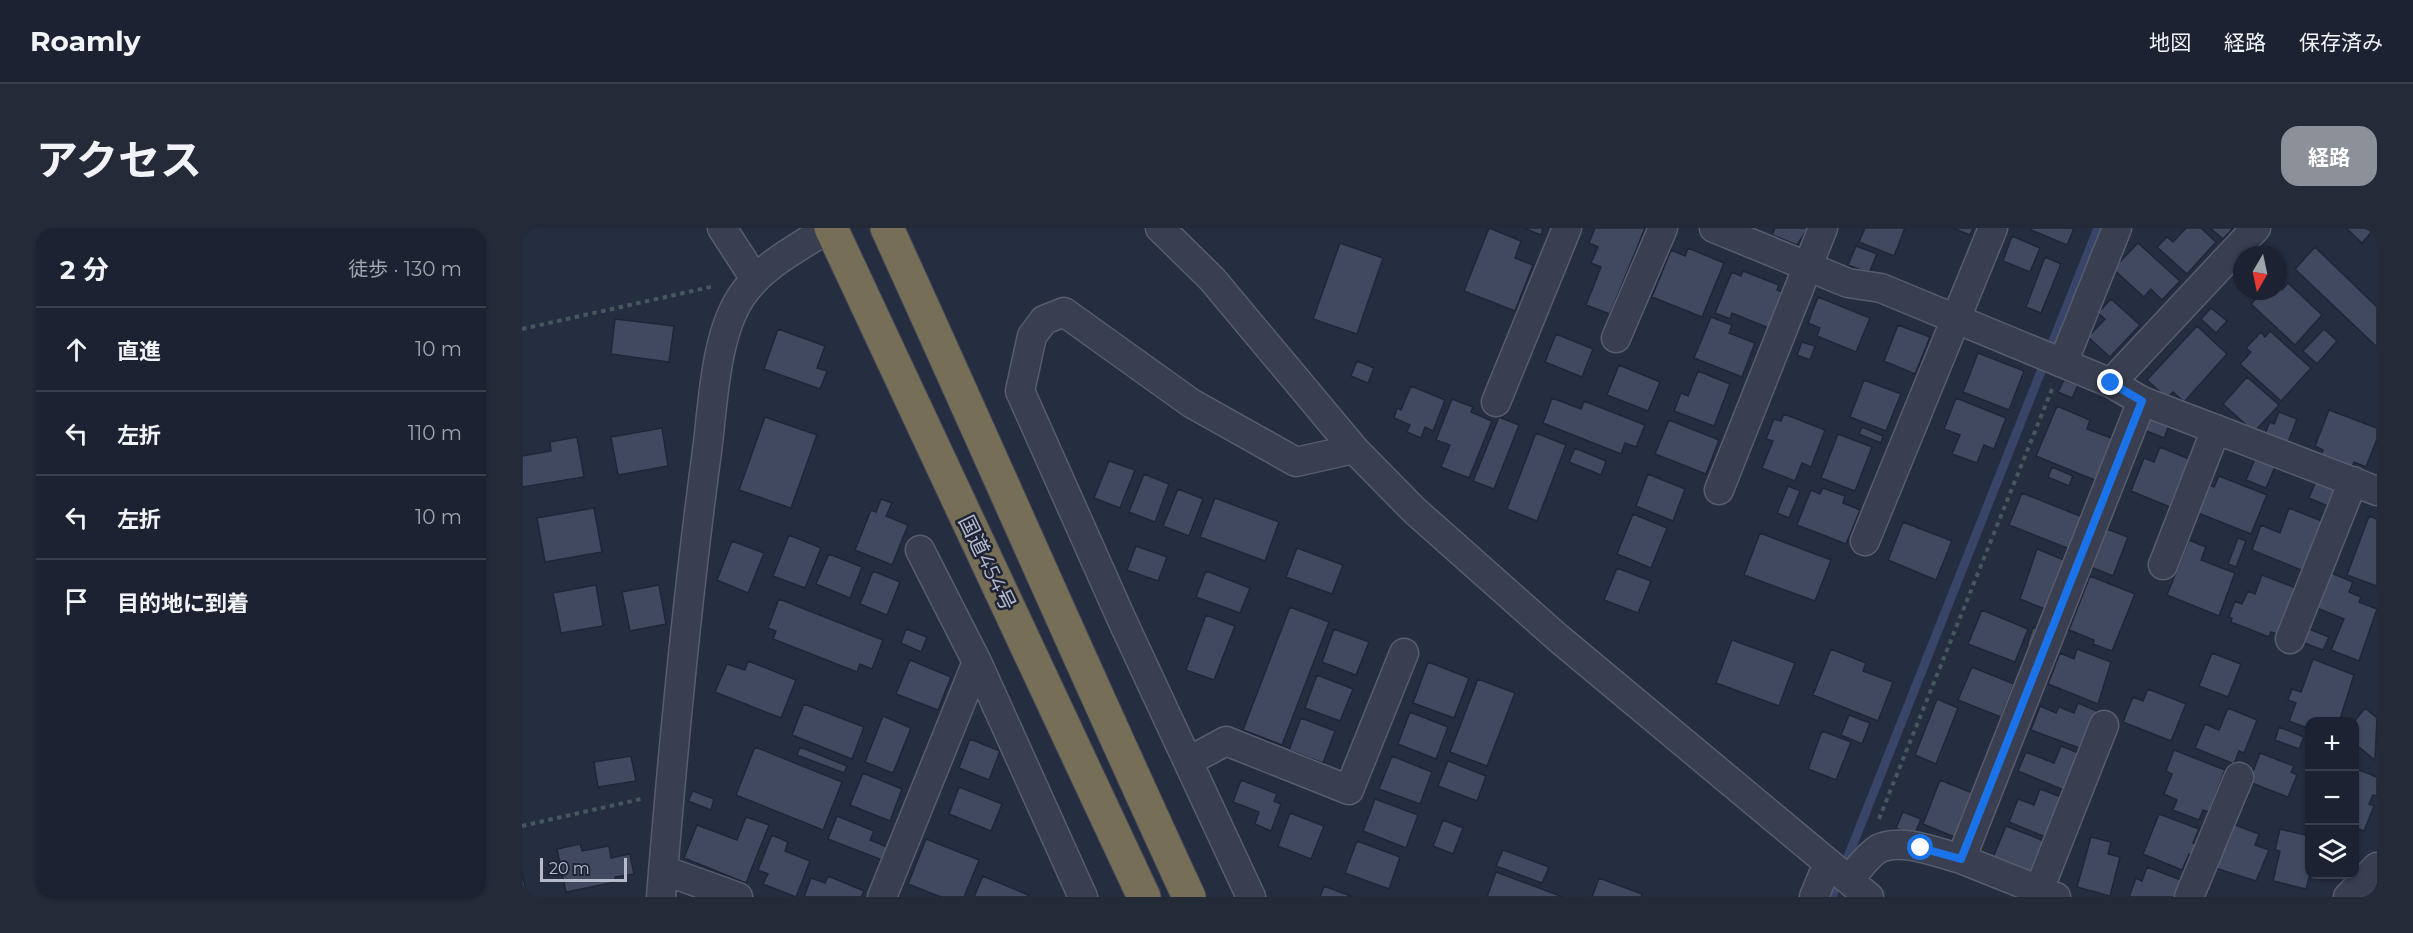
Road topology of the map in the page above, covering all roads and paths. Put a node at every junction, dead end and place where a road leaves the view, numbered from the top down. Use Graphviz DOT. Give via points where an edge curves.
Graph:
graph roads {
  1 [pos="722,228"];
  2 [pos="830,228"];
  3 [pos="887,228"];
  4 [pos="1160,228"];
  5 [pos="1567,228"];
  6 [pos="1663,228"];
  7 [pos="1714,228"];
  8 [pos="1823,228"];
  9 [pos="1993,228"];
  10 [pos="2116,228"];
  11 [pos="2256,228"];
  12 [pos="1808,267"];
  13 [pos="747,289"];
  14 [pos="1956,318"];
  15 [pos="522,329"];
  16 [pos="1616,338"];
  17 [pos="2053,359"];
  18 [pos="2111,383"];
  19 [pos="2142,401"];
  20 [pos="1496,402"];
  21 [pos="2216,429"];
  22 [pos="1354,449"];
  23 [pos="2371,488"];
  24 [pos="1719,490"];
  25 [pos="1865,541"];
  26 [pos="920,550"];
  27 [pos="2163,565"];
  28 [pos="2290,639"];
  29 [pos="1404,653"];
  30 [pos="977,662"];
  31 [pos="2104,725"];
  32 [pos="1189,761"];
  33 [pos="2239,777"];
  34 [pos="670,792"];
  35 [pos="522,826"];
  36 [pos="1879,849"];
  37 [pos="1961,859"];
  38 [pos="2377,867"];
  39 [pos="1848,880"];
  40 [pos="662,883"];
  41 [pos="2047,894"];
  42 [pos="738,897"];
  43 [pos="882,897"];
  44 [pos="1083,897"];
  45 [pos="1144,897"];
  46 [pos="1189,897"];
  47 [pos="1251,897"];
  48 [pos="1814,897"];
  49 [pos="2189,897"];
  50 [pos="2348,897"];
  1 -- 13 [label="street"];
  2 -- 13 [label="street"];
  2 -- 45 [label="highway, 国道454号"];
  3 -- 46 [label="highway"];
  4 -- 22 [label="street" via="1212,279"];
  5 -- 20 [label="street"];
  6 -- 16 [label="street"];
  7 -- 12 [label="street"];
  8 -- 12 [label="street"];
  9 -- 14 [label="street"];
  10 -- 17 [label="street"];
  11 -- 18 [label="street"];
  12 -- 14 [label="street" via="1848,283 1881,288"];
  12 -- 24 [label="street"];
  13 -- 15 [label="path" via="712,285"];
  13 -- 34 [label="street" via="728,327 719,366 697,527"];
  14 -- 17 [label="street"];
  14 -- 25 [label="street"];
  17 -- 18 [label="street"];
  17 -- 36 [label="path" via="1873,833"];
  18 -- 19 [label="street"];
  19 -- 21 [label="street"];
  19 -- 37 [label="street"];
  21 -- 23 [label="street"];
  21 -- 27 [label="street"];
  22 -- 32 [label="street" via="1296,462 1191,404 1064,312 1044,321 1032,336 1020,391"];
  22 -- 39 [label="street" via="1415,511 1557,637"];
  23 -- 28 [label="street"];
  26 -- 30 [label="street"];
  29 -- 32 [label="street" via="1349,790 1226,741"];
  30 -- 43 [label="street"];
  30 -- 44 [label="street"];
  31 -- 41 [label="street"];
  32 -- 47 [label="street"];
  33 -- 49 [label="street"];
  34 -- 35 [label="path"];
  34 -- 40 [label="street"];
  36 -- 37 [label="street" via="1892,845 1921,848"];
  36 -- 39 [label="street"];
  37 -- 41 [label="street"];
  38 -- 50 [label="street"];
  39 -- 48 [label="street"];
  40 -- 42 [label="street"];
}
